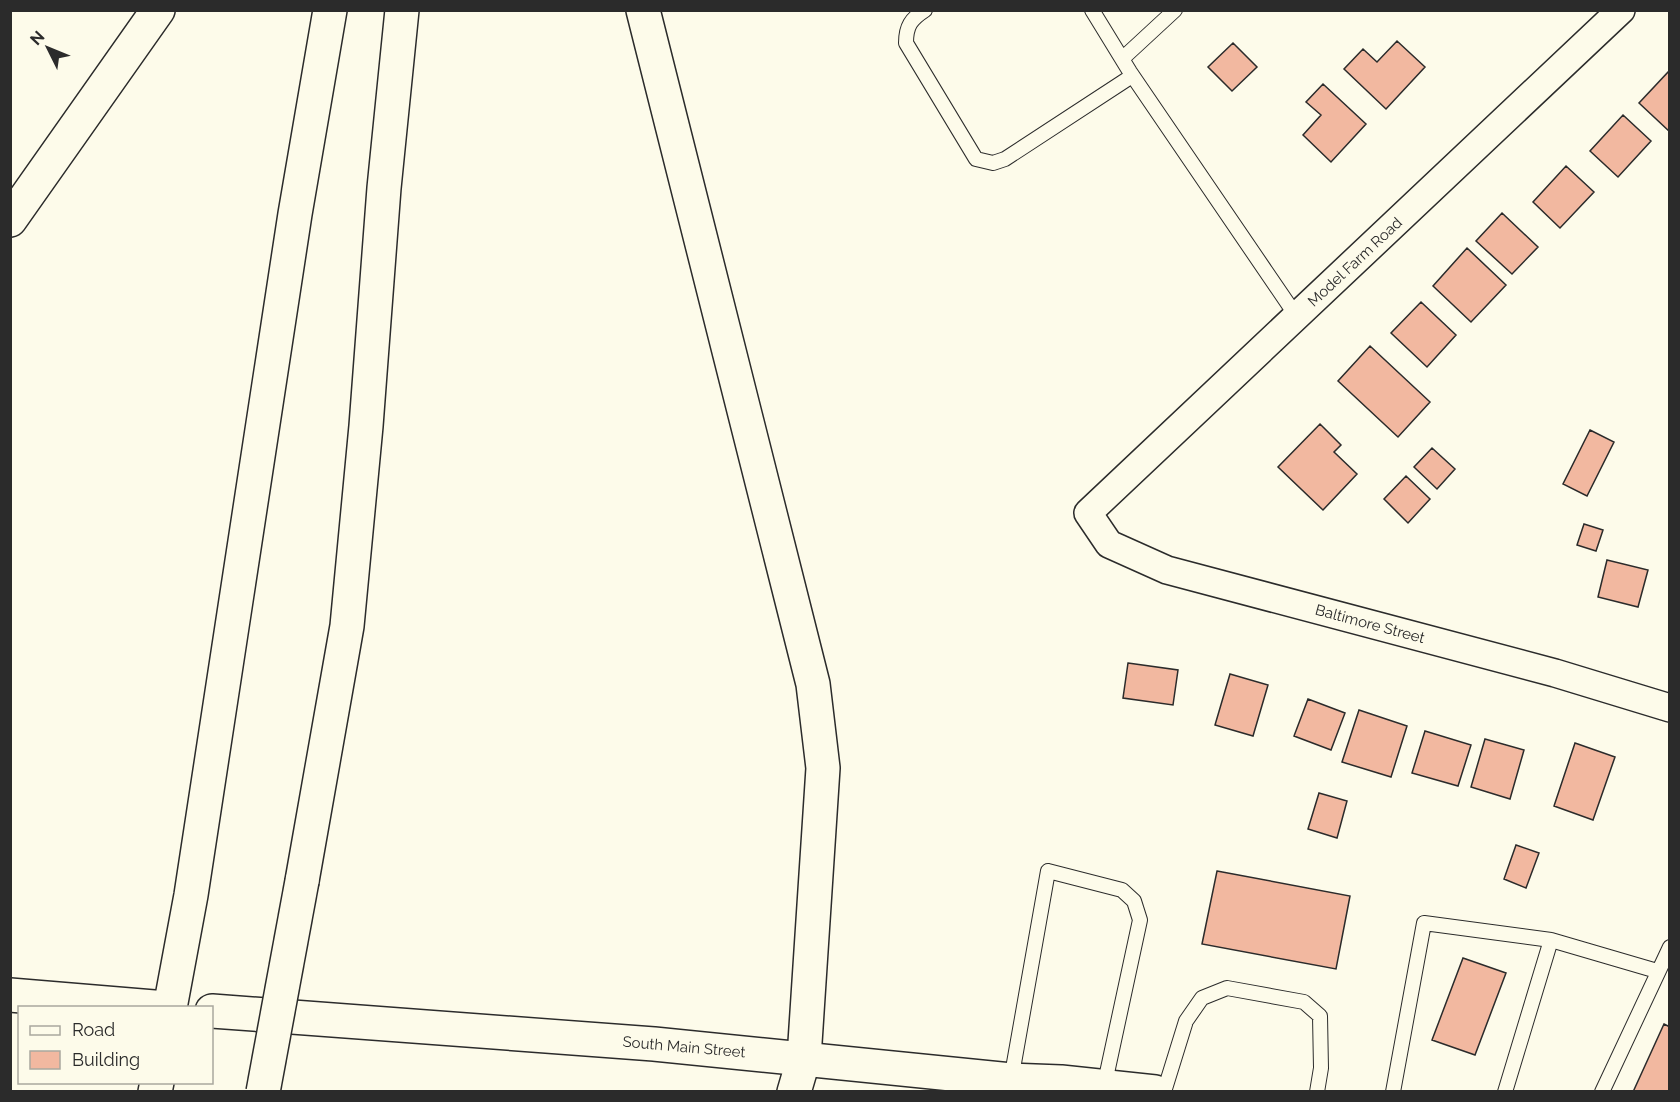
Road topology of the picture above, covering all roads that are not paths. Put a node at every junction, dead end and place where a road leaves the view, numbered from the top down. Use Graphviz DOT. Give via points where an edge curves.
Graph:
graph roads {
  1 [pos="158,10"];
  2 [pos="330,10"];
  3 [pos="402,10"];
  4 [pos="643,10"];
  5 [pos="925,10"];
  6 [pos="1092,10"];
  7 [pos="1175,10"];
  8 [pos="1621,10"];
  9 [pos="1122,59"];
  10 [pos="1132,76"];
  11 [pos="10,220"];
  12 [pos="1297,317"];
  13 [pos="1088,513"];
  14 [pos="1668,702"];
  15 [pos="1551,940"];
  16 [pos="1670,947"];
  17 [pos="1657,971"];
  18 [pos="10,995"];
  19 [pos="142,1006"];
  20 [pos="170,1006"];
  21 [pos="213,1011"];
  22 [pos="804,1058"];
  23 [pos="1011,1080"];
  24 [pos="1080,1087"];
  25 [pos="263,1092"];
  26 [pos="794,1092"];
  27 [pos="1155,1092"];
  28 [pos="1164,1092"];
  29 [pos="1317,1092"];
  30 [pos="1393,1092"];
  31 [pos="1505,1092"];
  32 [pos="1602,1092"];
  1 -- 11 [label="main road"];
  2 -- 20 [label="main road"];
  3 -- 25 [label="main road, bridge" via="347,626"];
  4 -- 22 [label="main road" via="813,684 823,768"];
  5 -- 10 [label="lane" via="912,18 906,43 976,159 993,163 1005,159"];
  6 -- 9 [label="lane"];
  7 -- 9 [label="lane"];
  8 -- 12 [label="street, Model Farm Road"];
  9 -- 10 [label="lane"];
  10 -- 12 [label="lane"];
  12 -- 13 [label="street, Model Farm Road"];
  13 -- 14 [label="street, Baltimore Street" via="1109,544 1167,570"];
  15 -- 17 [label="lane"];
  15 -- 30 [label="lane" via="1424,923"];
  15 -- 31 [label="lane"];
  16 -- 17 [label="lane"];
  17 -- 32 [label="lane"];
  18 -- 19 [label="main road"];
  21 -- 22 [label="main road, South Main Street"];
  22 -- 23 [label="main road, South Main Street"];
  22 -- 26 [label="main road"];
  23 -- 24 [label="main road, South Main Street"];
  23 -- 24 [label="lane" via="1048,870 1122,890 1134,901 1140,920"];
  24 -- 27 [label="main road, South Main Street"];
  28 -- 29 [label="lane" via="1186,1021 1202,998 1227,988 1304,1002 1320,1016 1321,1068"];
}
